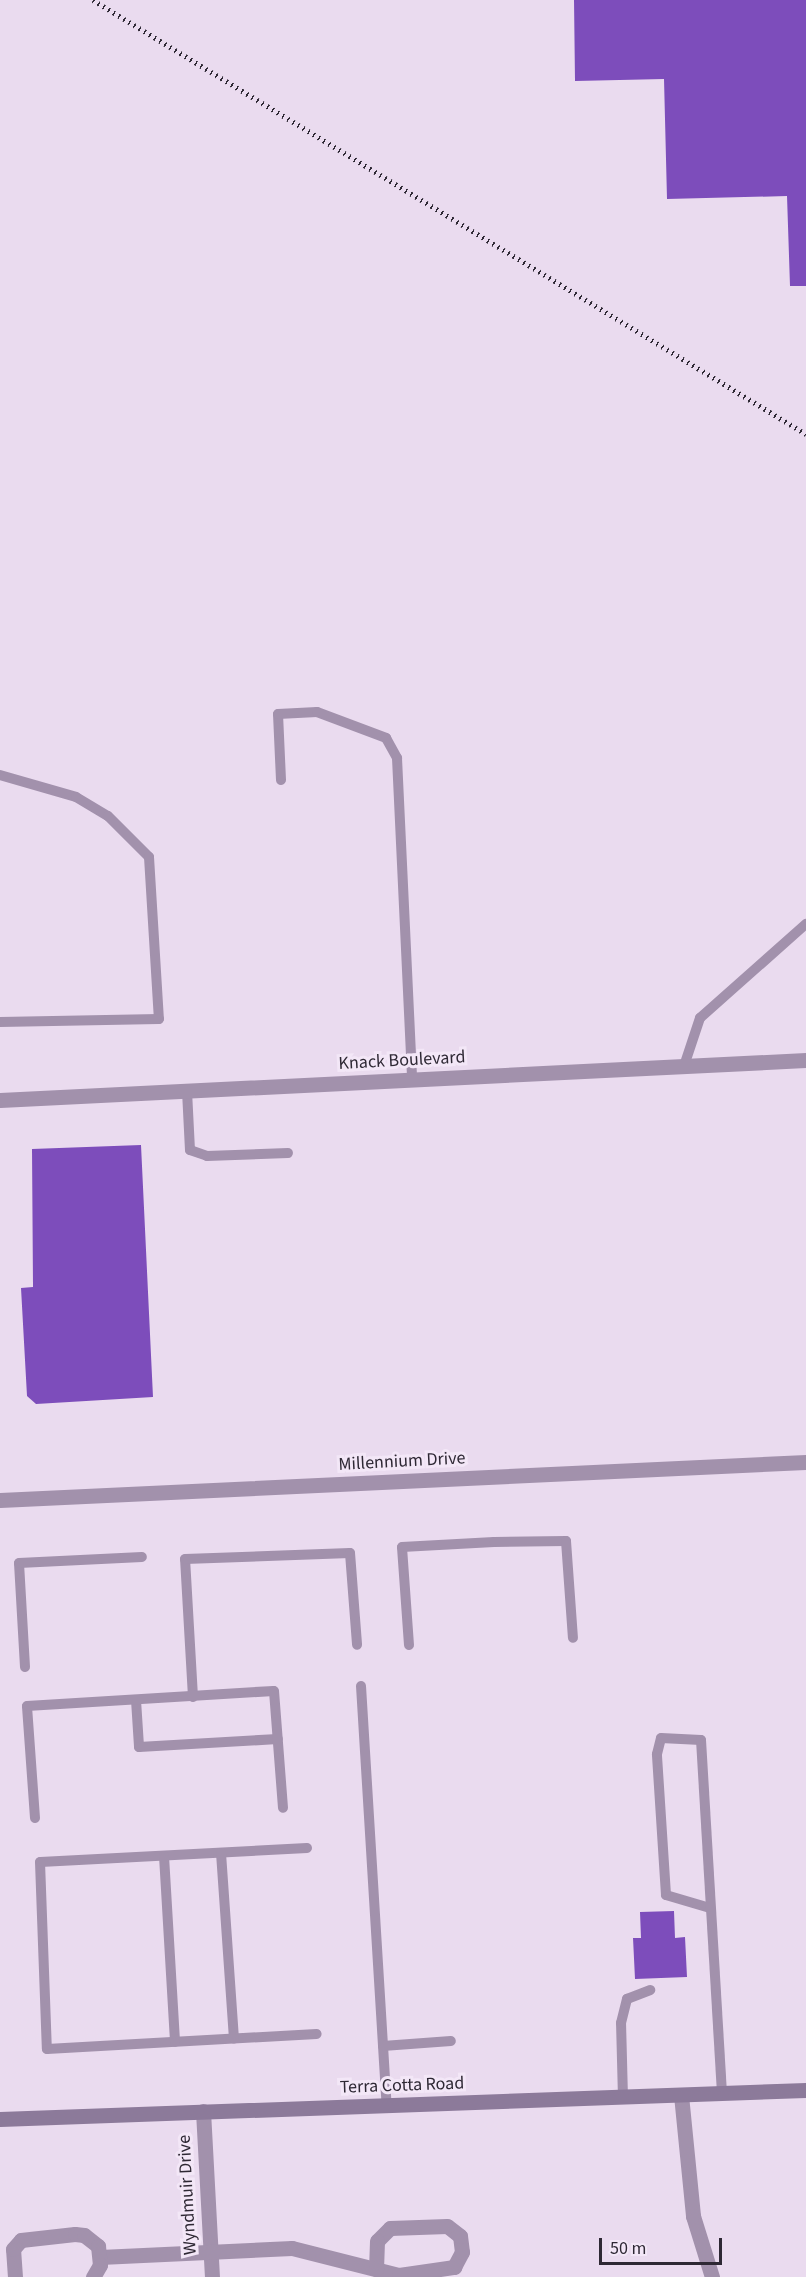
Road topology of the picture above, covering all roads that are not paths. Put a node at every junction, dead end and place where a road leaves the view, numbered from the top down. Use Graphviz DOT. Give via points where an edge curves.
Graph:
graph roads {
  1 [pos="0,775"];
  2 [pos="281,780"];
  3 [pos="806,924"];
  4 [pos="0,1022"];
  5 [pos="806,1060"];
  6 [pos="684,1066"];
  7 [pos="412,1080"];
  8 [pos="187,1091"];
  9 [pos="0,1100"];
  10 [pos="288,1154"];
  11 [pos="806,1462"];
  12 [pos="0,1500"];
  13 [pos="142,1557"];
  14 [pos="573,1638"];
  15 [pos="357,1645"];
  16 [pos="409,1645"];
  17 [pos="25,1667"];
  18 [pos="361,1686"];
  19 [pos="193,1697"];
  20 [pos="136,1700"];
  21 [pos="278,1739"];
  22 [pos="283,1808"];
  23 [pos="35,1818"];
  24 [pos="307,1848"];
  25 [pos="221,1853"];
  26 [pos="164,1856"];
  27 [pos="710,1908"];
  28 [pos="651,1990"];
  29 [pos="317,2034"];
  30 [pos="234,2039"];
  31 [pos="451,2041"];
  32 [pos="175,2042"];
  33 [pos="383,2046"];
  34 [pos="806,2090"];
  35 [pos="722,2094"];
  36 [pos="681,2095"];
  37 [pos="624,2098"];
  38 [pos="387,2107"];
  39 [pos="203,2111"];
  40 [pos="0,2119"];
  41 [pos="212,2253"];
  42 [pos="100,2257"];
  43 [pos="376,2269"];
  44 [pos="15,2277"];
  45 [pos="93,2277"];
  46 [pos="212,2277"];
  47 [pos="712,2277"];
  1 -- 4 [label="lane" via="76,796 108,816 149,857 159,1019"];
  2 -- 7 [label="lane" via="278,714 317,712 386,738 397,758"];
  3 -- 6 [label="lane" via="700,1018"];
  5 -- 6 [label="street, Knack Boulevard"];
  6 -- 7 [label="street, Knack Boulevard"];
  7 -- 8 [label="street, Knack Boulevard"];
  8 -- 9 [label="street, Knack Boulevard"];
  8 -- 10 [label="lane" via="190,1150 207,1156"];
  11 -- 12 [label="street, Millennium Drive"];
  13 -- 17 [label="lane" via="19,1563"];
  14 -- 16 [label="lane" via="566,1541 494,1542 402,1547"];
  15 -- 19 [label="lane" via="350,1553 185,1559"];
  18 -- 33 [label="lane"];
  19 -- 20 [label="lane"];
  19 -- 21 [label="lane" via="274,1691"];
  20 -- 21 [label="lane" via="139,1747"];
  20 -- 23 [label="lane" via="27,1706"];
  21 -- 22 [label="lane"];
  24 -- 25 [label="lane"];
  25 -- 26 [label="lane"];
  25 -- 30 [label="lane"];
  26 -- 32 [label="lane"];
  26 -- 32 [label="lane" via="40,1862 47,2049"];
  27 -- 27 [label="lane" via="701,1740 661,1738 657,1754 666,1895"];
  27 -- 35 [label="lane"];
  28 -- 37 [label="lane" via="627,1999 621,2023"];
  29 -- 30 [label="lane"];
  30 -- 32 [label="lane"];
  31 -- 33 [label="lane"];
  33 -- 38 [label="lane"];
  34 -- 35 [label="street, Terra Cotta Road"];
  35 -- 36 [label="street, Terra Cotta Road"];
  36 -- 37 [label="street, Terra Cotta Road"];
  36 -- 47 [label="street" via="693,2216"];
  37 -- 38 [label="street, Terra Cotta Road"];
  38 -- 39 [label="street, Terra Cotta Road"];
  39 -- 40 [label="street, Terra Cotta Road"];
  39 -- 41 [label="street, Wyndmuir Drive"];
  41 -- 42 [label="street"];
  41 -- 43 [label="street" via="292,2248"];
  41 -- 46 [label="street, Wyndmuir Drive"];
  42 -- 44 [label="street" via="98,2246 84,2235 27,2237 13,2249"];
  42 -- 45 [label="street"];
  43 -- 43 [label="street" via="399,2275 449,2270 460,2259 460,2236 447,2226 390,2228 377,2241"];
}
